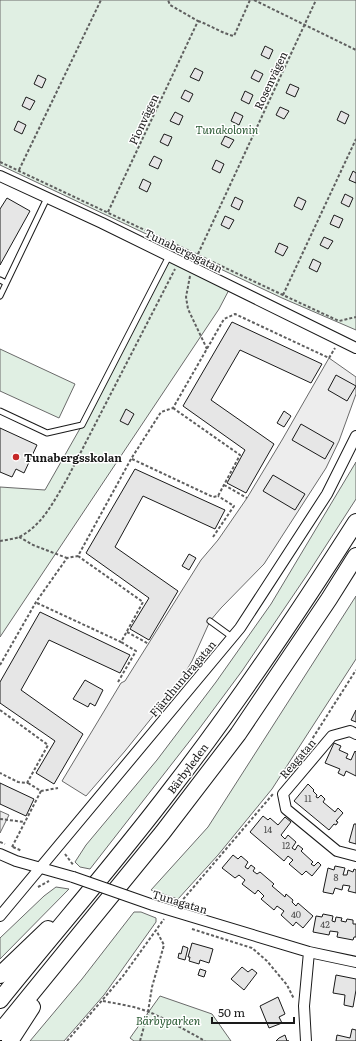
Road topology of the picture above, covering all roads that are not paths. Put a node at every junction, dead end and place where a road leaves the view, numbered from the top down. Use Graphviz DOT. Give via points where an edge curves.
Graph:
graph roads {
  1 [pos="0,176"];
  2 [pos="47,198"];
  3 [pos="169,256"];
  4 [pos="0,280"];
  5 [pos="6,283"];
  6 [pos="0,296"];
  7 [pos="356,348"];
  8 [pos="0,411"];
  9 [pos="356,436"];
  10 [pos="356,522"];
  11 [pos="356,556"];
  12 [pos="210,621"];
  13 [pos="232,637"];
  14 [pos="356,734"];
  15 [pos="0,854"];
  16 [pos="356,856"];
  17 [pos="40,868"];
  18 [pos="90,891"];
  19 [pos="0,916"];
  20 [pos="79,935"];
  21 [pos="309,952"];
  22 [pos="356,962"];
  23 [pos="0,976"];
  24 [pos="0,1000"];
  25 [pos="0,1032"];
  26 [pos="10,1041"];
  27 [pos="306,1041"];
  1 -- 2 [label="street, Tunabergsgatan"];
  2 -- 3 [label="street, Tunabergsgatan"];
  2 -- 5 [label="lane"];
  3 -- 7 [label="street, Tunabergsgatan"];
  3 -- 8 [label="lane" via="82,425 47,433"];
  4 -- 5 [label="lane"];
  5 -- 6 [label="lane"];
  9 -- 13 [label="street, Fjärdhundragatan" via="327,494"];
  10 -- 18 [label="main road, Bärbyleden" via="229,712"];
  11 -- 20 [label="main road, Bärbyleden" via="238,734"];
  12 -- 13 [label="lane"];
  13 -- 17 [label="street, Fjärdhundragatan"];
  14 -- 16 [label="street, Reagatan" via="350,731 332,736 283,794 286,809 338,851"];
  15 -- 17 [label="street, Tunagatan"];
  17 -- 19 [label="street, Fjärdhundragatan"];
  17 -- 21 [label="street, Tunagatan, bridge"];
  18 -- 23 [label="main road"];
  18 -- 24 [label="main road, Bärbyleden"];
  20 -- 25 [label="main road, Bärbyleden"];
  20 -- 26 [label="main road"];
  21 -- 22 [label="street, Tunagatan"];
  21 -- 27 [label="street" via="304,1006"];
}
